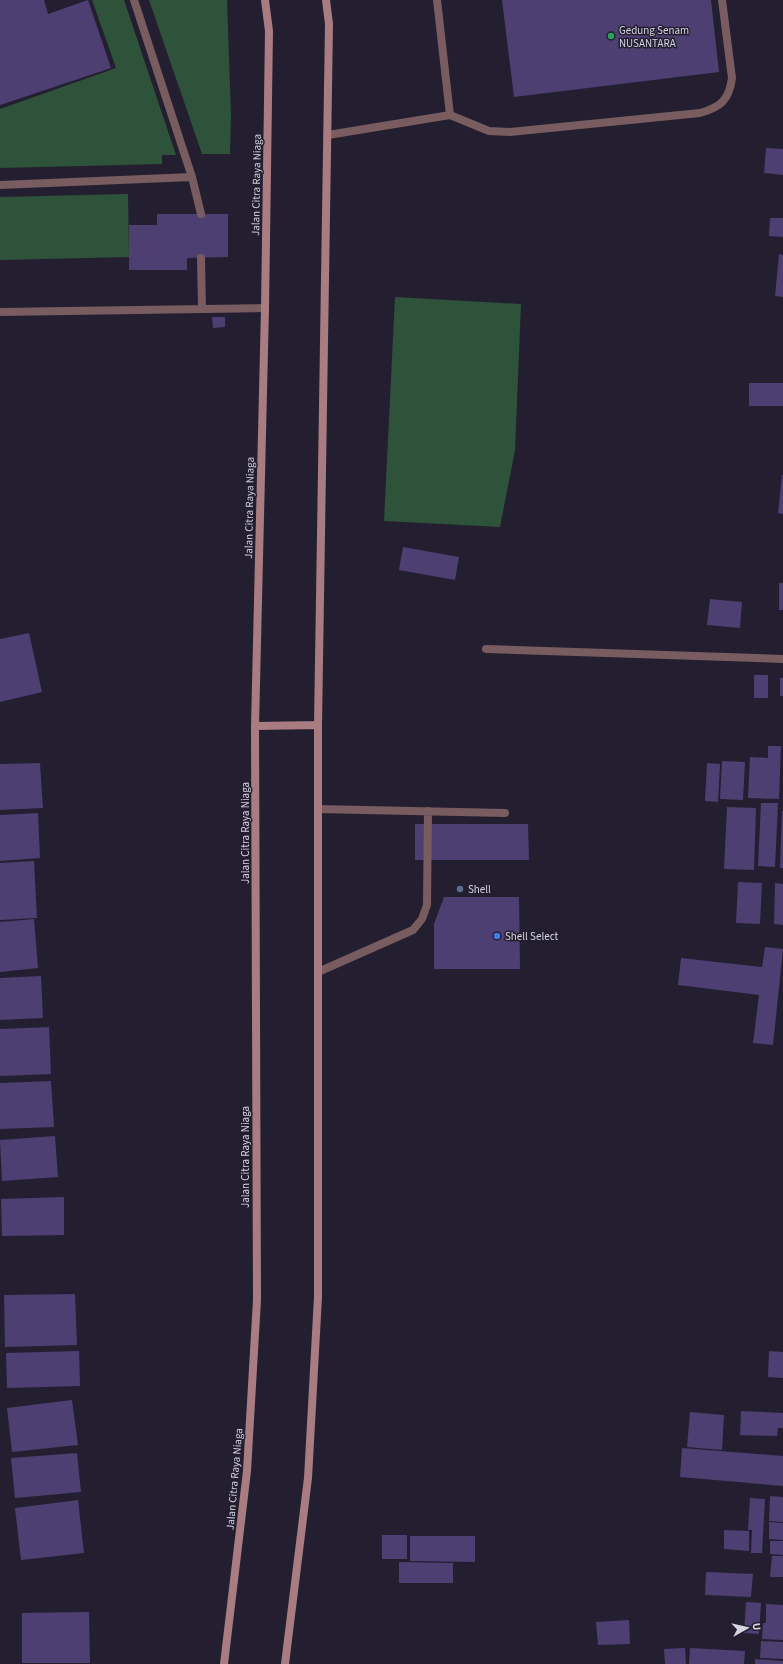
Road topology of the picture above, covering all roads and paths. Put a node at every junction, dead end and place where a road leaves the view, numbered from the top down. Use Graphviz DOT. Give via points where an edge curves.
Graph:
graph roads {
  1 [pos="134,0"];
  2 [pos="265,0"];
  3 [pos="326,0"];
  4 [pos="437,0"];
  5 [pos="722,0"];
  6 [pos="450,114"];
  7 [pos="328,135"];
  8 [pos="192,177"];
  9 [pos="0,185"];
  10 [pos="201,214"];
  11 [pos="201,258"];
  12 [pos="202,308"];
  13 [pos="265,308"];
  14 [pos="0,312"];
  15 [pos="486,649"];
  16 [pos="783,659"];
  17 [pos="318,725"];
  18 [pos="255,726"];
  19 [pos="318,809"];
  20 [pos="428,811"];
  21 [pos="505,813"];
  22 [pos="318,972"];
  23 [pos="224,1664"];
  24 [pos="285,1664"];
  1 -- 8 [label="street"];
  2 -- 13 [label="street, Jalan Citra Raya Niaga" via="269,31"];
  3 -- 7 [label="street" via="329,24"];
  4 -- 6 [label="street"];
  5 -- 6 [label="street" via="732,78 730,90 722,103 712,110 510,132 489,131"];
  6 -- 7 [label="street"];
  7 -- 17 [label="street"];
  8 -- 9 [label="street"];
  8 -- 10 [label="street"];
  11 -- 12 [label="street"];
  12 -- 13 [label="street"];
  12 -- 14 [label="street"];
  13 -- 18 [label="street, Jalan Citra Raya Niaga"];
  15 -- 16 [label="street"];
  17 -- 18 [label="street"];
  17 -- 19 [label="street"];
  18 -- 23 [label="street, Jalan Citra Raya Niaga" via="257,1300 247,1471"];
  19 -- 20 [label="street"];
  19 -- 22 [label="street"];
  20 -- 21 [label="street"];
  20 -- 22 [label="street" via="427,905 422,919 413,930"];
  22 -- 24 [label="street" via="318,1297 308,1478"];
}
